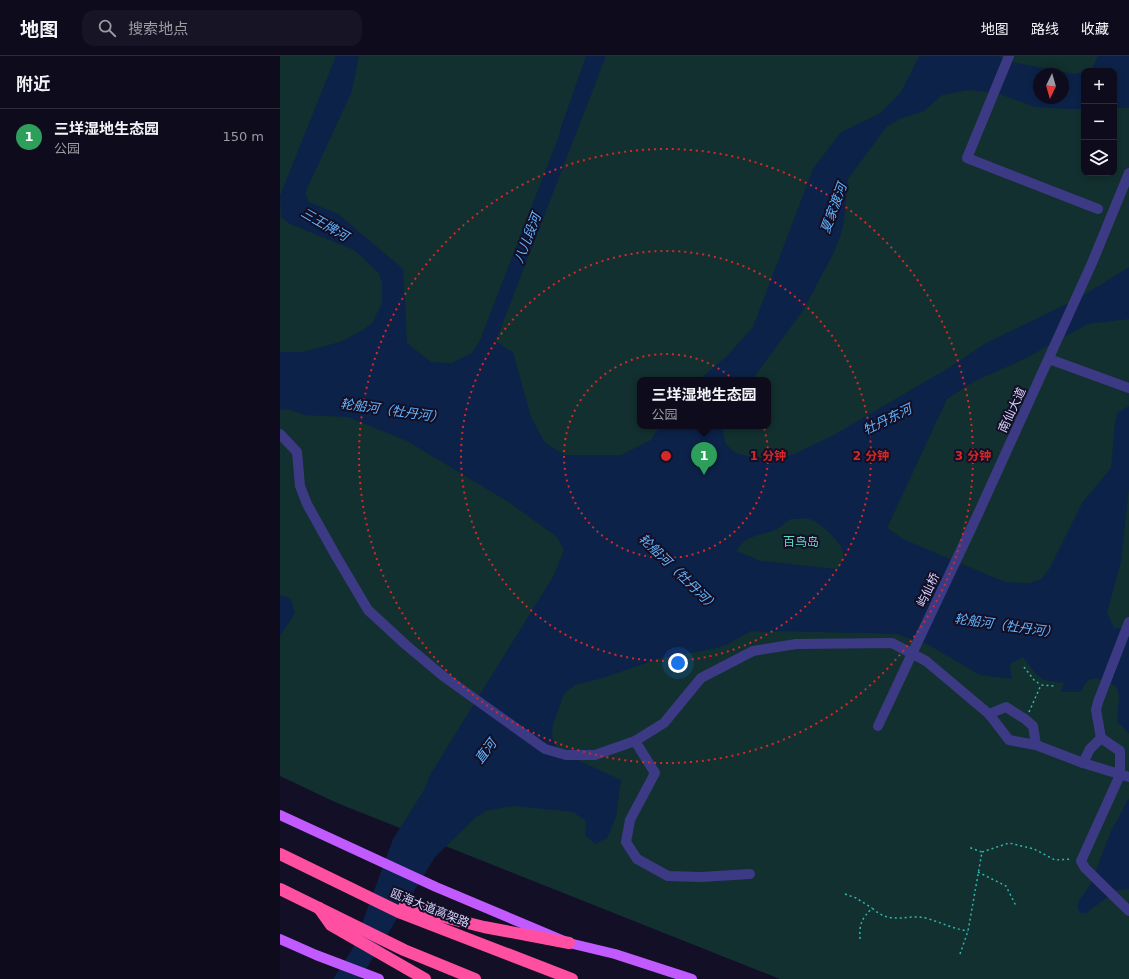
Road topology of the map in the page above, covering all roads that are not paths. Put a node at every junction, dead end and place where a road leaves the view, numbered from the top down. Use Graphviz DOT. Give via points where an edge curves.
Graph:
graph roads {
  1 [pos="1009,56"];
  2 [pos="1129,173"];
  3 [pos="1098,209"];
  4 [pos="1049,359"];
  5 [pos="1129,388"];
  6 [pos="280,434"];
  7 [pos="978,514"];
  8 [pos="1129,622"];
  9 [pos="989,714"];
  10 [pos="878,726"];
  11 [pos="1101,738"];
  12 [pos="635,741"];
  13 [pos="1036,745"];
  14 [pos="1083,763"];
  15 [pos="1126,776"];
  16 [pos="280,815"];
  17 [pos="280,854"];
  18 [pos="750,874"];
  19 [pos="280,889"];
  20 [pos="1129,911"];
  21 [pos="420,915"];
  22 [pos="333,920"];
  23 [pos="280,939"];
  24 [pos="569,943"];
  25 [pos="379,979"];
  26 [pos="425,979"];
  27 [pos="475,979"];
  28 [pos="572,979"];
  29 [pos="692,979"];
  1 -- 3 [label="street" via="967,158"];
  2 -- 4 [label="street, 南仙大道"];
  4 -- 5 [label="street"];
  4 -- 7 [label="street, 南仙大道"];
  6 -- 12 [label="street" via="297,452 300,486 307,504 368,610 406,645 465,693 545,749 566,756 595,755"];
  7 -- 10 [label="street, 屿仙桥, bridge"];
  8 -- 11 [label="street" via="1096,710"];
  9 -- 12 [label="street" via="926,661 892,643 796,644 753,651 701,678 664,723"];
  9 -- 13 [label="street" via="1009,740"];
  9 -- 13 [label="street" via="1006,706 1033,726"];
  11 -- 14 [label="street" via="1090,749"];
  11 -- 15 [label="street" via="1120,751"];
  12 -- 18 [label="street" via="655,773 630,820 626,842 636,859 668,876"];
  13 -- 14 [label="street"];
  14 -- 15 [label="street"];
  15 -- 20 [label="street" via="1081,861"];
  16 -- 24 [label="main road" via="436,887"];
  17 -- 21 [label="highway" via="350,888"];
  19 -- 22 [label="highway" via="318,907"];
  21 -- 24 [label="highway"];
  21 -- 28 [label="highway, 瓯海大道高架路" via="478,943"];
  22 -- 26 [label="highway"];
  22 -- 27 [label="highway"];
  23 -- 25 [label="main road"];
  24 -- 29 [label="main road" via="615,954"];
}
